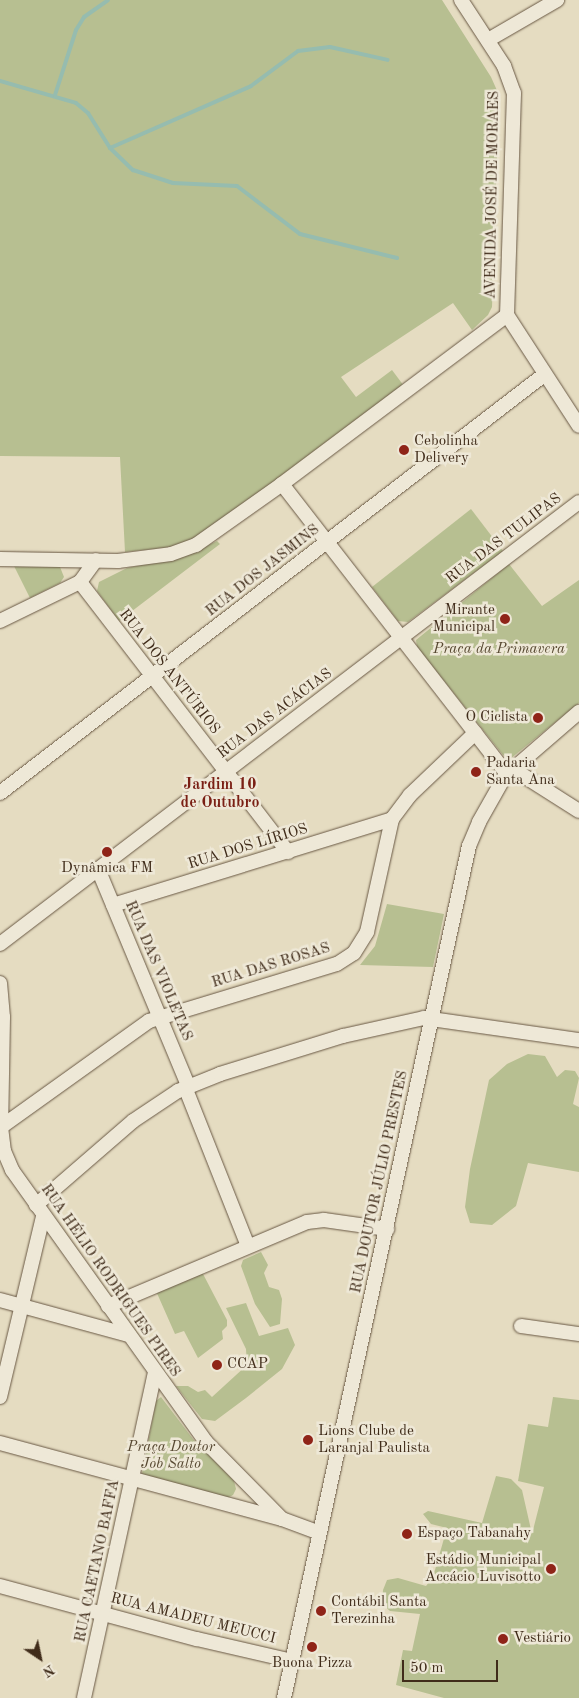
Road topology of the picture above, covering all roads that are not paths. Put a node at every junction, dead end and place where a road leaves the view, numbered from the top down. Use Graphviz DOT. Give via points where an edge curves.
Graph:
graph roads {
  1 [pos="461,0"];
  2 [pos="557,0"];
  3 [pos="488,40"];
  4 [pos="507,315"];
  5 [pos="545,374"];
  6 [pos="579,426"];
  7 [pos="282,484"];
  8 [pos="579,502"];
  9 [pos="328,541"];
  10 [pos="0,559"];
  11 [pos="96,560"];
  12 [pos="80,582"];
  13 [pos="0,621"];
  14 [pos="402,638"];
  15 [pos="152,676"];
  16 [pos="579,712"];
  17 [pos="476,733"];
  18 [pos="510,771"];
  19 [pos="226,772"];
  20 [pos="0,792"];
  21 [pos="579,811"];
  22 [pos="392,819"];
  23 [pos="288,852"];
  24 [pos="98,869"];
  25 [pos="113,905"];
  26 [pos="0,944"];
  27 [pos="0,983"];
  28 [pos="159,1016"];
  29 [pos="432,1018"];
  30 [pos="579,1040"];
  31 [pos="187,1086"];
  32 [pos="1,1127"];
  33 [pos="40,1210"];
  34 [pos="386,1229"];
  35 [pos="248,1246"];
  36 [pos="0,1300"];
  37 [pos="22,1306"];
  38 [pos="108,1306"];
  39 [pos="521,1326"];
  40 [pos="579,1334"];
  41 [pos="129,1335"];
  42 [pos="155,1373"];
  43 [pos="0,1397"];
  44 [pos="0,1442"];
  45 [pos="132,1479"];
  46 [pos="242,1479"];
  47 [pos="227,1504"];
  48 [pos="282,1519"];
  49 [pos="320,1533"];
  50 [pos="0,1586"];
  51 [pos="103,1613"];
  52 [pos="292,1661"];
  53 [pos="84,1698"];
  54 [pos="284,1698"];
  1 -- 3 [label="street, AVENIDA JOSÉ DE MORAES"];
  2 -- 3 [label="street"];
  3 -- 4 [label="street, AVENIDA JOSÉ DE MORAES" via="509,75 514,92"];
  4 -- 5 [label="street"];
  4 -- 7 [label="street"];
  5 -- 6 [label="street"];
  5 -- 9 [label="street, RUA DOS JASMINS"];
  7 -- 9 [label="street"];
  7 -- 11 [label="street" via="196,545 155,556"];
  8 -- 14 [label="street, RUA DAS TULIPAS"];
  9 -- 14 [label="street"];
  9 -- 15 [label="street, RUA DOS JASMINS"];
  10 -- 11 [label="street"];
  11 -- 12 [label="street"];
  12 -- 13 [label="street"];
  12 -- 15 [label="street, RUA DOS ANTÚRIOS"];
  14 -- 17 [label="street"];
  14 -- 19 [label="street, RUA DAS ACÁCIAS"];
  15 -- 19 [label="street, RUA DOS ANTÚRIOS"];
  15 -- 20 [label="street, RUA DOS JASMINS"];
  16 -- 18 [label="street, RUA DOUTOR JÚLIO PRESTES"];
  17 -- 18 [label="street"];
  17 -- 22 [label="street, RUA DAS ROSAS" via="410,795"];
  18 -- 21 [label="street"];
  18 -- 29 [label="street, RUA DOUTOR JÚLIO PRESTES" via="482,815 470,846"];
  19 -- 23 [label="street, RUA DOS ANTÚRIOS"];
  19 -- 24 [label="street, RUA DAS ACÁCIAS"];
  22 -- 23 [label="street, RUA DOS LÍRIOS"];
  22 -- 28 [label="street, RUA DAS ROSAS" via="367,932 354,953 337,964"];
  23 -- 25 [label="street, RUA DOS LÍRIOS"];
  24 -- 25 [label="street, RUA DAS VIOLETAS"];
  24 -- 26 [label="street, RUA DAS ACÁCIAS"];
  25 -- 28 [label="street, RUA DAS VIOLETAS"];
  27 -- 32 [label="street, RUA HÉLIO RODRIGUES PIRES" via="4,1017"];
  28 -- 31 [label="street, RUA DAS VIOLETAS"];
  28 -- 32 [label="street, RUA DAS ROSAS"];
  29 -- 30 [label="street"];
  29 -- 31 [label="street" via="343,1036"];
  29 -- 34 [label="street, RUA DOUTOR JÚLIO PRESTES"];
  31 -- 33 [label="street" via="127,1126"];
  31 -- 35 [label="street, RUA DAS VIOLETAS"];
  32 -- 33 [label="street, RUA HÉLIO RODRIGUES PIRES" via="8,1163"];
  33 -- 37 [label="street"];
  33 -- 38 [label="street, RUA HÉLIO RODRIGUES PIRES"];
  34 -- 35 [label="street" via="315,1221"];
  34 -- 49 [label="street, RUA DOUTOR JÚLIO PRESTES"];
  35 -- 38 [label="street"];
  36 -- 37 [label="street"];
  37 -- 41 [label="street"];
  37 -- 43 [label="street"];
  38 -- 41 [label="street, RUA HÉLIO RODRIGUES PIRES"];
  39 -- 40 [label="street"];
  41 -- 42 [label="street, RUA HÉLIO RODRIGUES PIRES"];
  42 -- 45 [label="street, RUA CAETANO BAFFA"];
  42 -- 46 [label="street, RUA HÉLIO RODRIGUES PIRES" via="197,1431"];
  44 -- 45 [label="street"];
  45 -- 47 [label="street"];
  45 -- 51 [label="street, RUA CAETANO BAFFA"];
  46 -- 47 [label="street" via="238,1498"];
  46 -- 48 [label="street, RUA HÉLIO RODRIGUES PIRES"];
  47 -- 48 [label="street"];
  48 -- 49 [label="street, RUA HÉLIO RODRIGUES PIRES"];
  49 -- 52 [label="street, RUA DOUTOR JÚLIO PRESTES"];
  50 -- 51 [label="street, RUA AMADEU MEUCCI"];
  51 -- 52 [label="street, RUA AMADEU MEUCCI"];
  51 -- 53 [label="street, RUA CAETANO BAFFA"];
  52 -- 54 [label="street, RUA DOUTOR JÚLIO PRESTES"];
}
